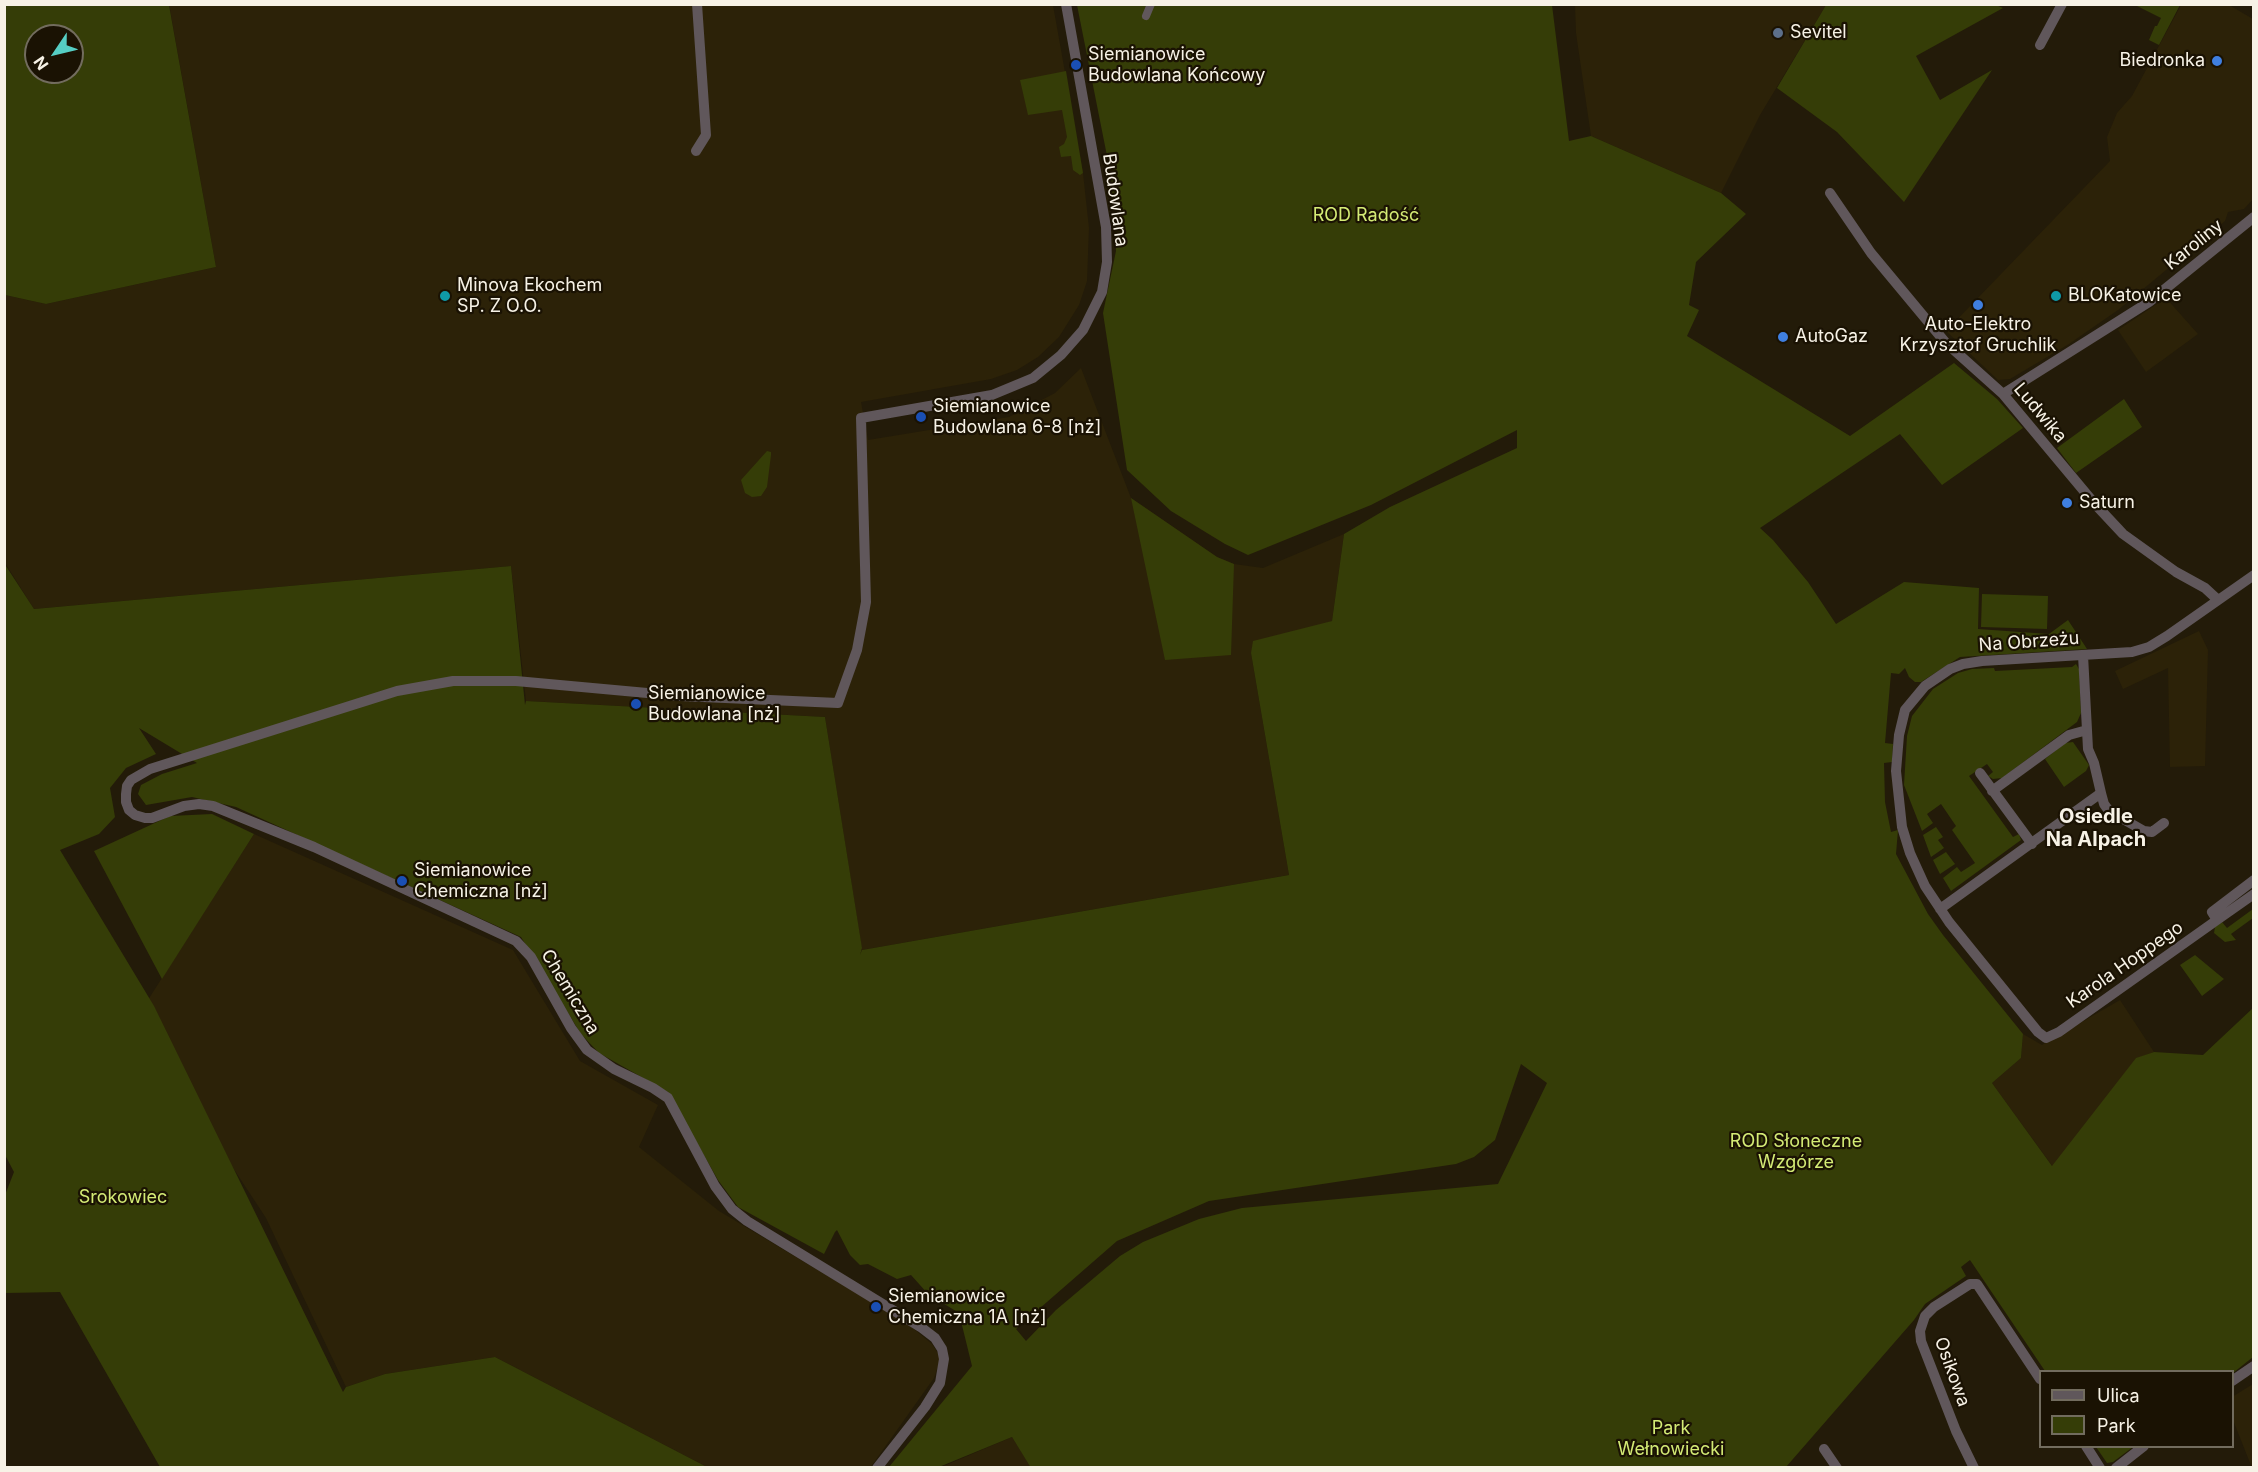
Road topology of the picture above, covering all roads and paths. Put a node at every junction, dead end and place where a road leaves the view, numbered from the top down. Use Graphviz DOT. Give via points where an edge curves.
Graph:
graph roads {
  1 [pos="697,4"];
  2 [pos="1066,4"];
  3 [pos="1151,4"];
  4 [pos="2062,4"];
  5 [pos="1146,16"];
  6 [pos="2040,45"];
  7 [pos="696,151"];
  8 [pos="1830,193"];
  9 [pos="2253,217"];
  10 [pos="2003,394"];
  11 [pos="2253,575"];
  12 [pos="2218,600"];
  13 [pos="2083,655"];
  14 [pos="2087,730"];
  15 [pos="1980,773"];
  16 [pos="136,775"];
  17 [pos="1992,790"];
  18 [pos="2101,793"];
  19 [pos="2164,823"];
  20 [pos="2032,844"];
  21 [pos="2253,880"];
  22 [pos="2253,894"];
  23 [pos="1940,909"];
  24 [pos="2217,920"];
  25 [pos="2053,1036"];
  26 [pos="2253,1366"];
  27 [pos="2039,1377"];
  28 [pos="2234,1380"];
  29 [pos="2087,1448"];
  30 [pos="2141,1448"];
  31 [pos="1824,1449"];
  32 [pos="877,1467"];
  33 [pos="1837,1467"];
  34 [pos="1974,1467"];
  35 [pos="2100,1467"];
  36 [pos="2116,1467"];
  1 -- 7 [label="street" via="706,135"];
  2 -- 16 [label="street, Budowlana" via="1106,227 1107,262 1102,292 1083,330 1046,368 1012,388 861,418 866,602 857,650 838,703 680,696 516,681 453,681 397,691"];
  3 -- 5 [label="street"];
  4 -- 6 [label="street"];
  8 -- 10 [label="street, Ludwika" via="1871,253 1945,342"];
  9 -- 10 [label="street, Karoliny" via="2149,302"];
  10 -- 12 [label="street, Ludwika" via="2123,534"];
  11 -- 12 [label="street"];
  12 -- 13 [label="street, Na Obrzeżu" via="2149,647"];
  13 -- 14 [label="street"];
  13 -- 23 [label="street, Na Obrzeżu" via="1963,664 1936,678 1910,701 1899,735 1896,771 1902,827 1916,867"];
  14 -- 17 [label="street" via="2069,735"];
  14 -- 18 [label="street" via="2088,749"];
  15 -- 17 [label="street"];
  16 -- 32 [label="street, Chemiczna" via="126,794 126,802 135,815 152,818 184,806 213,806 314,847 502,933 523,947 587,1050 668,1098 715,1186 732,1209 935,1338 944,1359 940,1383"];
  17 -- 20 [label="street"];
  18 -- 19 [label="street" via="2109,811 2144,831 2152,832"];
  18 -- 20 [label="street"];
  20 -- 23 [label="street"];
  21 -- 24 [label="street, Karola Hoppego" via="2212,912"];
  22 -- 24 [label="street, Karola Hoppego"];
  23 -- 25 [label="street, Na Obrzeżu" via="2038,1032 2046,1038"];
  24 -- 25 [label="street, Karola Hoppego"];
  26 -- 28 [label="street"];
  27 -- 34 [label="street, Osikowa" via="1977,1284 1970,1284 1925,1316 1920,1331 1922,1341"];
  29 -- 35 [label="street"];
  30 -- 36 [label="street"];
  31 -- 33 [label="street"];
}
